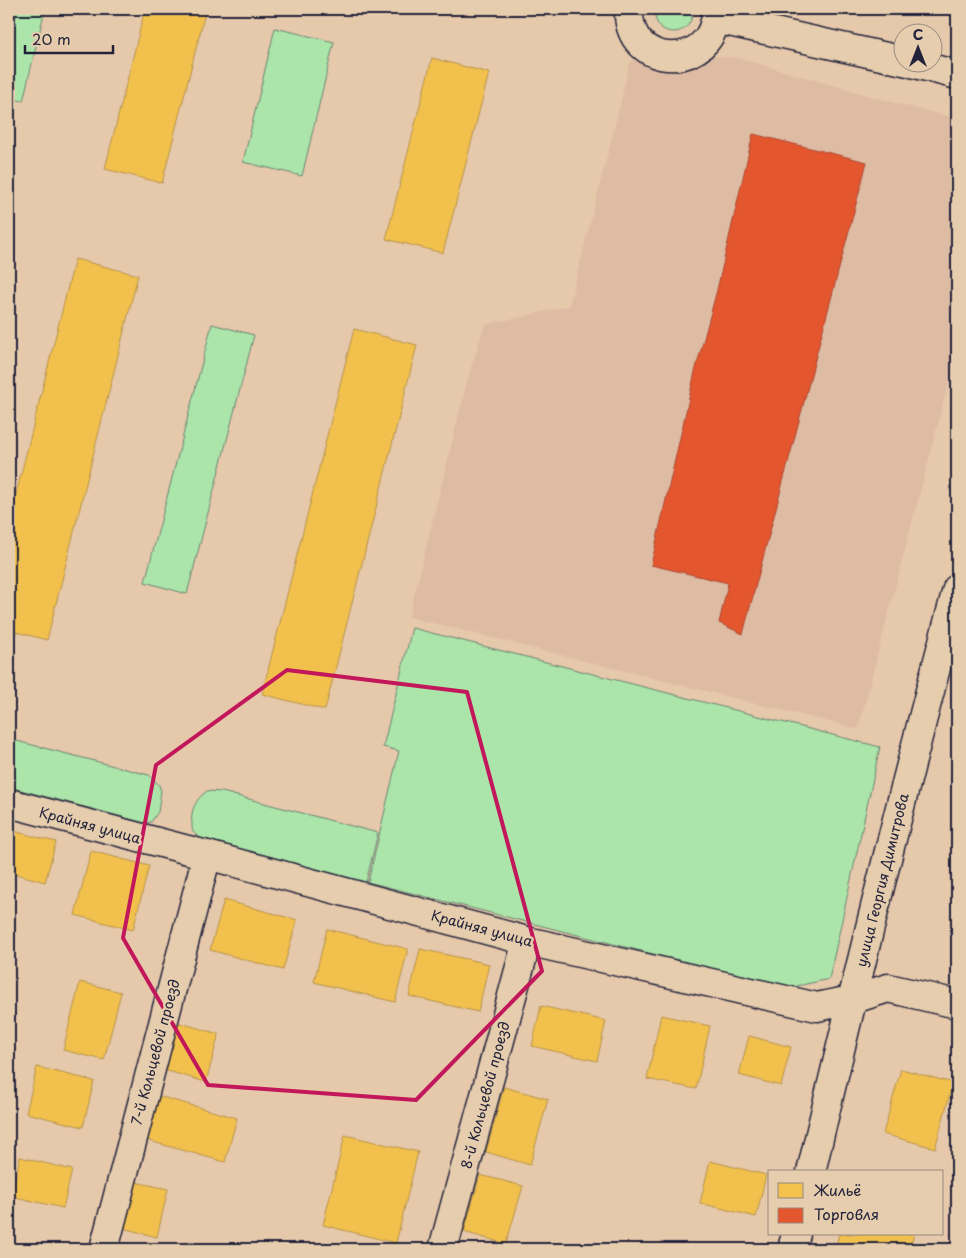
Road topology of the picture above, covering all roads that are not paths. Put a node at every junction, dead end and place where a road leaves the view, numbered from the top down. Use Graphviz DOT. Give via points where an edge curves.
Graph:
graph roads {
  1 [pos="629,9"];
  2 [pos="716,14"];
  3 [pos="894,58"];
  4 [pos="944,71"];
  5 [pos="957,74"];
  6 [pos="957,588"];
  7 [pos="9,803"];
  8 [pos="207,855"];
  9 [pos="527,941"];
  10 [pos="852,1000"];
  11 [pos="957,1004"];
  12 [pos="811,1170"];
  13 [pos="795,1236"];
  14 [pos="104,1249"];
  15 [pos="444,1249"];
  16 [pos="792,1249"];
  1 -- 2 [label="street" via="629,22 640,43 651,52 664,56 691,53 702,45 710,34"];
  2 -- 3 [label="street"];
  4 -- 5 [label="street"];
  6 -- 10 [label="street, улица Георгия Димитрова"];
  7 -- 8 [label="street, Крайняя улица"];
  8 -- 9 [label="street, Крайняя улица"];
  8 -- 14 [label="street, 7-й Кольцевой проезд"];
  9 -- 10 [label="street, Крайняя улица" via="817,1007"];
  9 -- 15 [label="street, 8-й Кольцевой проезд"];
  10 -- 11 [label="street, Крайняя улица" via="888,988"];
  10 -- 12 [label="street, улица Георгия Димитрова"];
  13 -- 16 [label="street"];
}
